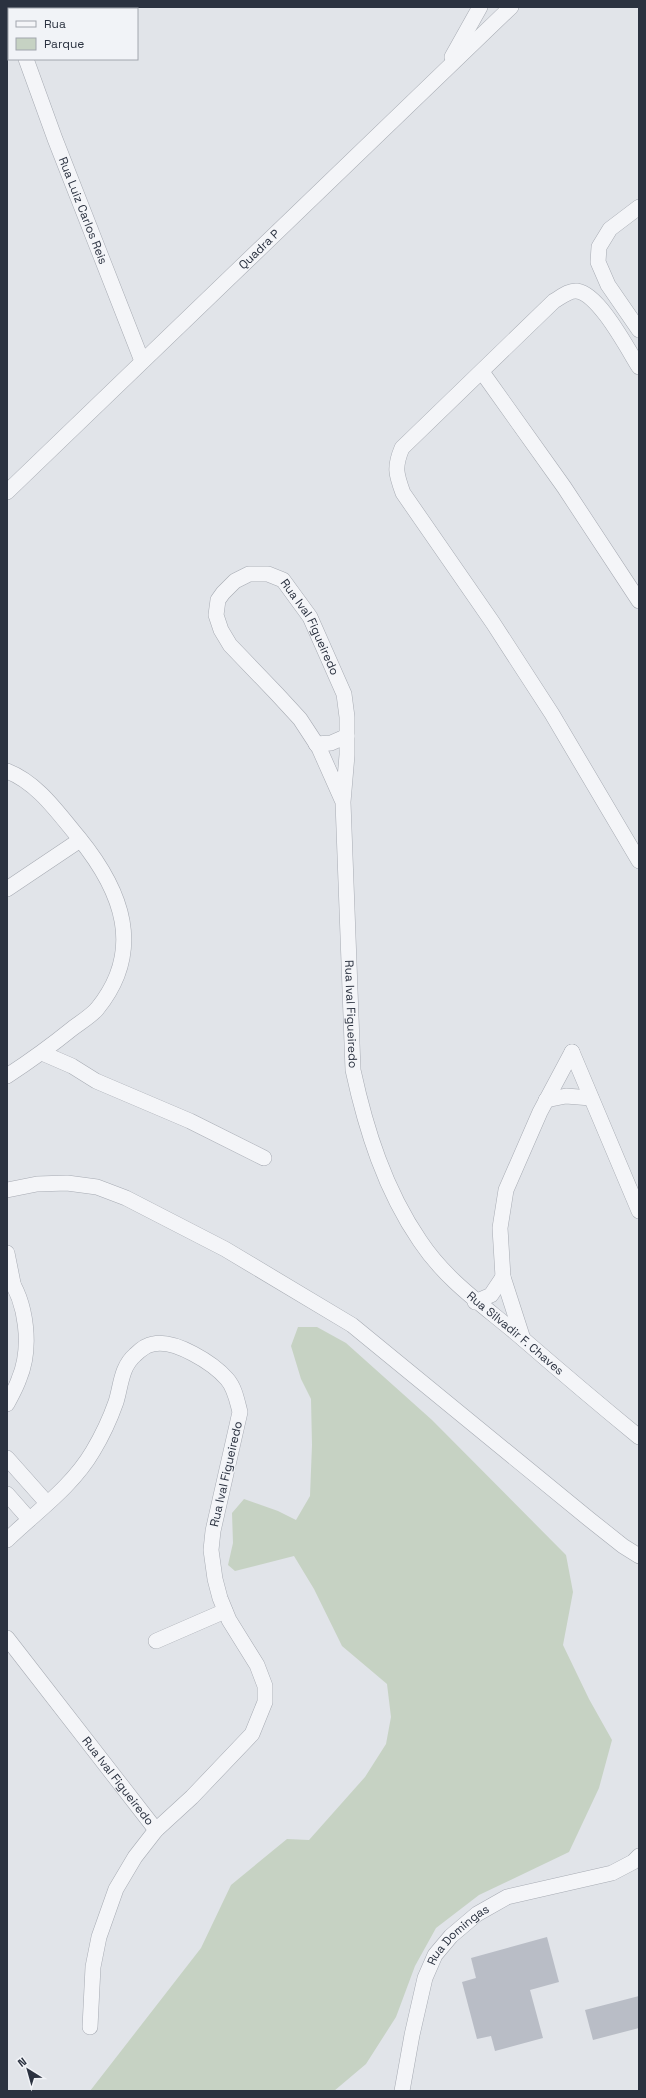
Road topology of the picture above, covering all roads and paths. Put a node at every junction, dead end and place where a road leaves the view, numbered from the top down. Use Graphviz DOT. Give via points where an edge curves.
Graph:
graph roads {
  1 [pos="480,7"];
  2 [pos="511,7"];
  3 [pos="26,60"];
  4 [pos="446,70"];
  5 [pos="639,207"];
  6 [pos="639,330"];
  7 [pos="142,361"];
  8 [pos="639,367"];
  9 [pos="482,372"];
  10 [pos="7,492"];
  11 [pos="639,601"];
  12 [pos="347,736"];
  13 [pos="316,744"];
  14 [pos="7,771"];
  15 [pos="343,802"];
  16 [pos="80,840"];
  17 [pos="639,861"];
  18 [pos="7,889"];
  19 [pos="60,1038"];
  20 [pos="42,1053"];
  21 [pos="72,1066"];
  22 [pos="7,1076"];
  23 [pos="591,1098"];
  24 [pos="546,1100"];
  25 [pos="264,1158"];
  26 [pos="7,1190"];
  27 [pos="639,1211"];
  28 [pos="406,1218"];
  29 [pos="7,1253"];
  30 [pos="503,1277"];
  31 [pos="10,1279"];
  32 [pos="475,1302"];
  33 [pos="522,1339"];
  34 [pos="7,1404"];
  35 [pos="639,1437"];
  36 [pos="7,1458"];
  37 [pos="7,1494"];
  38 [pos="47,1503"];
  39 [pos="29,1519"];
  40 [pos="7,1540"];
  41 [pos="639,1556"];
  42 [pos="225,1611"];
  43 [pos="7,1638"];
  44 [pos="156,1641"];
  45 [pos="156,1830"];
  46 [pos="639,1856"];
  47 [pos="90,2027"];
  48 [pos="402,2091"];
  1 -- 4 [label="street"];
  2 -- 4 [label="street, Quadra P"];
  3 -- 7 [label="street, Rua Luiz Carlos Reis"];
  4 -- 7 [label="street, Quadra P"];
  5 -- 6 [label="street" via="610,229 599,247 598,262 608,285"];
  7 -- 10 [label="street, Quadra P"];
  8 -- 9 [label="street" via="599,306 587,295 576,291 554,301"];
  9 -- 11 [label="street" via="564,487"];
  9 -- 17 [label="street" via="402,448 397,460 396,474 403,493 552,714"];
  12 -- 13 [label="street" via="331,743"];
  12 -- 13 [label="street, Rua Ival Figueiredo" via="344,694 310,617 283,580 268,574 249,574 235,581 218,600 216,615 221,630 230,645 300,720"];
  12 -- 15 [label="street, Rua Ival Figueiredo"];
  13 -- 15 [label="street, Rua Ival Figueiredo"];
  14 -- 16 [label="street" via="21,776 36,789"];
  15 -- 28 [label="street, Rua Ival Figueiredo" via="354,1070 361,1105 377,1157 389,1187"];
  16 -- 18 [label="street"];
  16 -- 19 [label="street" via="112,888 120,912 123,959 111,987 96,1009"];
  19 -- 20 [label="street"];
  19 -- 21 [label="street"];
  20 -- 21 [label="street"];
  20 -- 22 [label="street"];
  21 -- 25 [label="street" via="96,1081 190,1121"];
  23 -- 24 [label="street" via="566,1096"];
  23 -- 24 [label="street" via="572,1052"];
  23 -- 27 [label="street"];
  24 -- 30 [label="street" via="506,1190 500,1228"];
  26 -- 41 [label="street" via="37,1184 67,1183 97,1187 126,1198 225,1249 352,1325 595,1524"];
  28 -- 32 [label="street, Rua Silvadir F. Chaves" via="441,1269"];
  29 -- 31 [label="street"];
  30 -- 32 [label="street" via="491,1294"];
  30 -- 33 [label="street"];
  31 -- 34 [label="street" via="24,1313 26,1346 20,1378"];
  32 -- 33 [label="street, Rua Silvadir F. Chaves"];
  33 -- 35 [label="street, Rua Silvadir F. Chaves"];
  36 -- 38 [label="street"];
  37 -- 39 [label="street"];
  38 -- 39 [label="street, Rua Ival Figueiredo"];
  38 -- 42 [label="street, Rua Ival Figueiredo" via="73,1480 92,1452 116,1402 125,1367 133,1356 153,1344 171,1344 201,1358 228,1380 240,1412 211,1550 214,1579"];
  39 -- 40 [label="street, Rua Ival Figueiredo"];
  42 -- 44 [label="street"];
  42 -- 45 [label="street, Rua Ival Figueiredo" via="257,1665 265,1686 265,1702 252,1734 192,1797"];
  43 -- 45 [label="street, Rua Ival Figueiredo"];
  45 -- 47 [label="street, Rua Ival Figueiredo" via="135,1857 116,1889 107,1914 93,1967"];
  46 -- 48 [label="street, Rua Domingas" via="612,1873 507,1897 477,1914 451,1936 435,1955 425,1978"];
}
